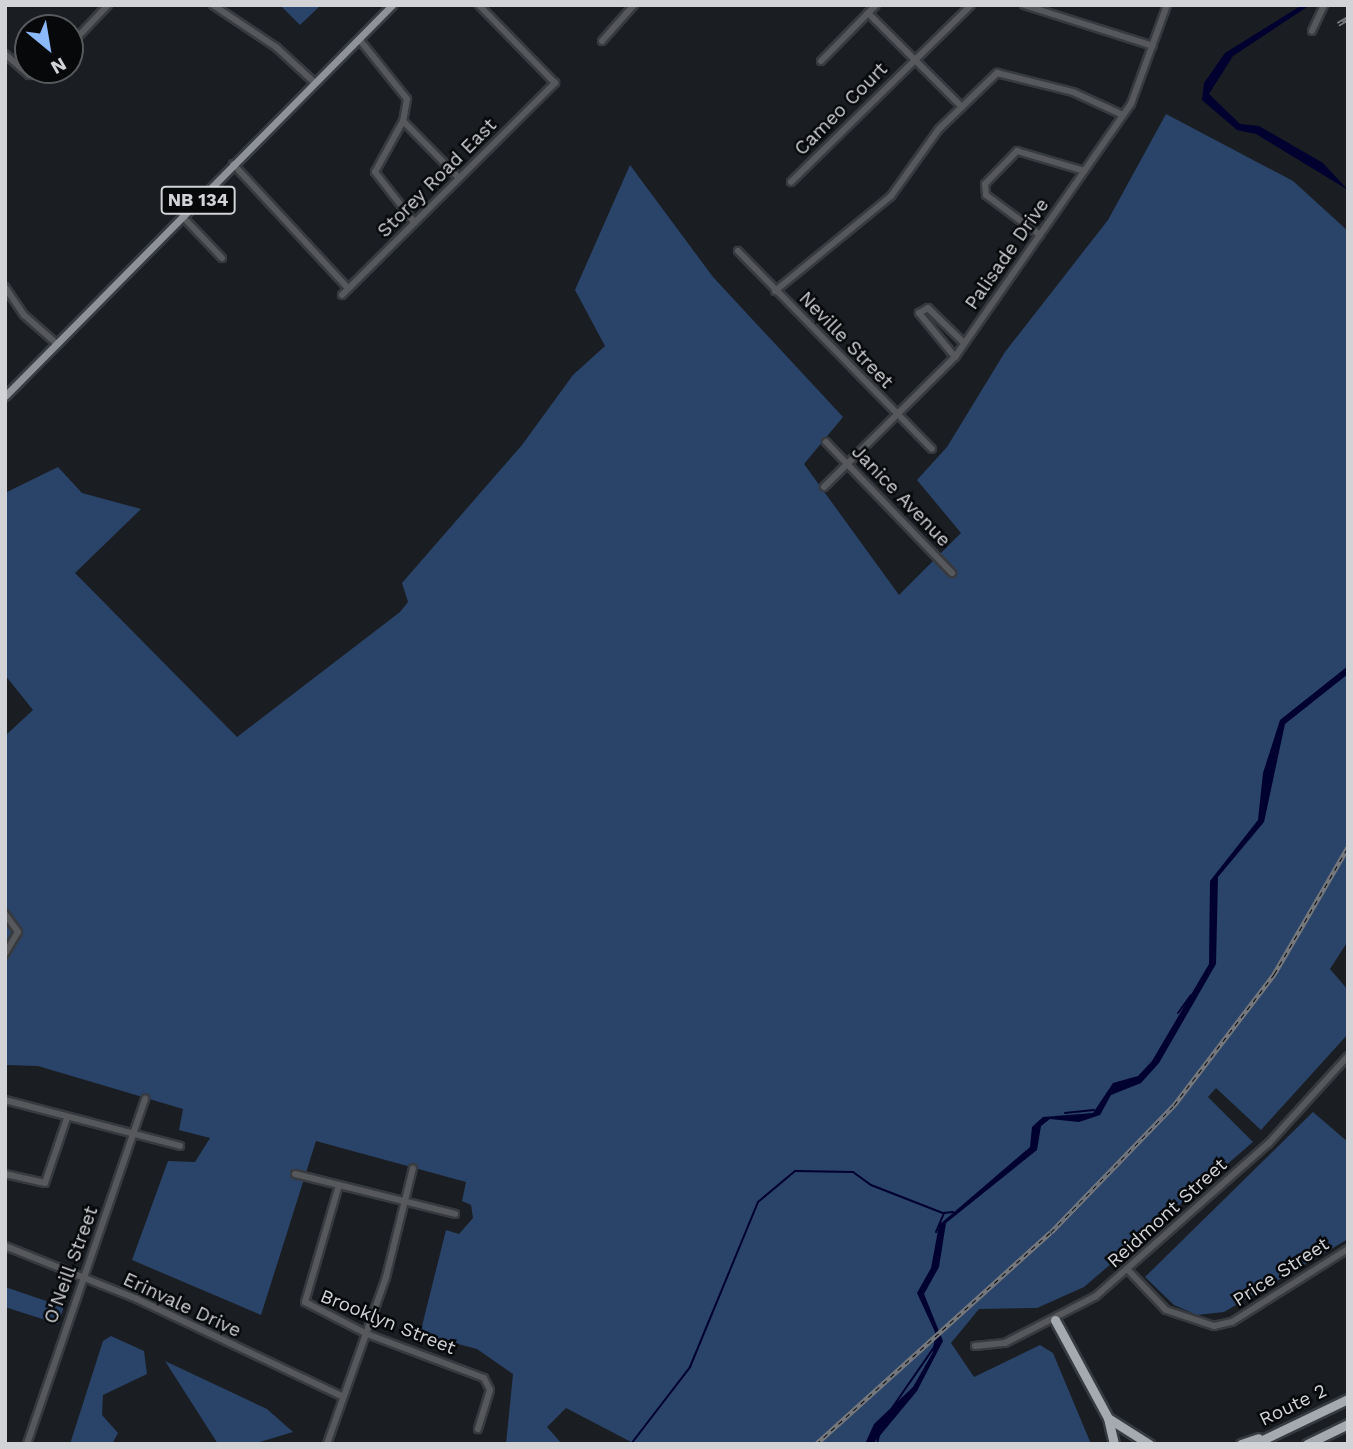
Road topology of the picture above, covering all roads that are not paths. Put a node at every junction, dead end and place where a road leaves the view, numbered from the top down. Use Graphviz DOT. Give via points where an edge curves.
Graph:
graph roads {
  1 [pos="108,5"];
  2 [pos="213,5"];
  3 [pos="479,5"];
  4 [pos="634,5"];
  5 [pos="876,5"];
  6 [pos="971,5"];
  7 [pos="1024,5"];
  8 [pos="1167,5"];
  9 [pos="1324,5"];
  10 [pos="390,6"];
  11 [pos="868,13"];
  12 [pos="84,30"];
  13 [pos="1312,31"];
  14 [pos="359,39"];
  15 [pos="603,41"];
  16 [pos="1153,46"];
  17 [pos="914,59"];
  18 [pos="821,61"];
  19 [pos="314,83"];
  20 [pos="961,106"];
  21 [pos="1123,115"];
  22 [pos="403,121"];
  23 [pos="233,164"];
  24 [pos="1084,171"];
  25 [pos="458,177"];
  26 [pos="791,183"];
  27 [pos="181,216"];
  28 [pos="414,222"];
  29 [pos="1040,234"];
  30 [pos="738,251"];
  31 [pos="222,258"];
  32 [pos="5,287"];
  33 [pos="348,288"];
  34 [pos="775,291"];
  35 [pos="342,295"];
  36 [pos="964,343"];
  37 [pos="57,344"];
  38 [pos="955,357"];
  39 [pos="5,396"];
  40 [pos="898,416"];
  41 [pos="827,442"];
  42 [pos="932,449"];
  43 [pos="848,464"];
  44 [pos="824,487"];
  45 [pos="952,573"];
  46 [pos="5,914"];
  47 [pos="5,954"];
  48 [pos="1348,1056"];
  49 [pos="145,1099"];
  50 [pos="5,1100"];
  51 [pos="66,1118"];
  52 [pos="136,1134"];
  53 [pos="180,1146"];
  54 [pos="413,1168"];
  55 [pos="5,1174"];
  56 [pos="295,1174"];
  57 [pos="339,1185"];
  58 [pos="406,1202"];
  59 [pos="455,1214"];
  60 [pos="5,1246"];
  61 [pos="1348,1249"];
  62 [pos="1128,1270"];
  63 [pos="81,1278"];
  64 [pos="1055,1320"];
  65 [pos="367,1334"];
  66 [pos="975,1346"];
  67 [pos="343,1397"];
  68 [pos="1348,1399"];
  69 [pos="1108,1418"];
  70 [pos="1299,1422"];
  71 [pos="1348,1424"];
  72 [pos="478,1429"];
  73 [pos="27,1444"];
  74 [pos="327,1444"];
  75 [pos="1114,1444"];
  76 [pos="1149,1444"];
  77 [pos="1241,1444"];
  78 [pos="1254,1444"];
  79 [pos="1307,1444"];
  1 -- 12 [label="street"];
  2 -- 19 [label="street" via="276,47"];
  3 -- 25 [label="street, Storey Road East" via="555,83"];
  4 -- 15 [label="street"];
  5 -- 11 [label="street"];
  6 -- 17 [label="street, Cameo Court"];
  7 -- 16 [label="street"];
  8 -- 16 [label="street, Palisade Drive"];
  9 -- 13 [label="street"];
  10 -- 14 [label="main road, NB 134"];
  11 -- 17 [label="street"];
  11 -- 18 [label="street"];
  14 -- 19 [label="main road, NB 134"];
  14 -- 22 [label="street" via="404,93"];
  16 -- 21 [label="street, Palisade Drive"];
  17 -- 20 [label="street"];
  17 -- 26 [label="street, Cameo Court"];
  19 -- 23 [label="main road, NB 134"];
  20 -- 21 [label="street" via="998,73 1010,72"];
  20 -- 34 [label="street" via="891,196"];
  21 -- 24 [label="street, Palisade Drive"];
  22 -- 25 [label="street"];
  22 -- 28 [label="street" via="375,173"];
  23 -- 27 [label="main road, NB 134"];
  23 -- 33 [label="street"];
  24 -- 29 [label="street, Palisade Drive"];
  24 -- 29 [label="street" via="1017,150 985,184 986,195"];
  25 -- 28 [label="street, Storey Road East"];
  27 -- 31 [label="street"];
  27 -- 37 [label="main road, NB 134"];
  28 -- 33 [label="street, Storey Road East"];
  29 -- 36 [label="street, Palisade Drive"];
  30 -- 34 [label="street, Neville Street"];
  32 -- 37 [label="street" via="24,315"];
  33 -- 35 [label="street, Storey Road East"];
  34 -- 40 [label="street, Neville Street"];
  36 -- 38 [label="street, Palisade Drive"];
  36 -- 38 [label="street" via="928,308 919,313"];
  37 -- 39 [label="main road, NB 134"];
  38 -- 40 [label="street, Palisade Drive"];
  40 -- 42 [label="street, Neville Street"];
  40 -- 43 [label="street, Palisade Drive"];
  41 -- 43 [label="street, Janice Avenue"];
  43 -- 44 [label="street, Palisade Drive"];
  43 -- 45 [label="street, Janice Avenue"];
  46 -- 47 [label="street" via="18,932"];
  48 -- 62 [label="street, Reidmont Street" via="1268,1144"];
  49 -- 52 [label="street, O'Neill Street"];
  50 -- 51 [label="street"];
  51 -- 52 [label="street"];
  51 -- 55 [label="street" via="45,1182"];
  52 -- 53 [label="street"];
  52 -- 63 [label="street, O'Neill Street"];
  54 -- 58 [label="street"];
  56 -- 57 [label="street"];
  57 -- 58 [label="street"];
  57 -- 65 [label="street, Brooklyn Street" via="303,1296 312,1310"];
  58 -- 59 [label="street"];
  58 -- 65 [label="street"];
  60 -- 63 [label="street, Erinvale Drive"];
  61 -- 62 [label="street, Price Street" via="1250,1312 1214,1326 1166,1310"];
  62 -- 64 [label="street, Reidmont Street"];
  63 -- 67 [label="street, Erinvale Drive"];
  63 -- 73 [label="street, O'Neill Street"];
  64 -- 66 [label="street, Reidmont Street" via="1004,1343"];
  64 -- 69 [label="highway"];
  65 -- 67 [label="street"];
  65 -- 72 [label="street, Brooklyn Street" via="484,1378 489,1390"];
  67 -- 74 [label="street"];
  68 -- 70 [label="highway, Route 2"];
  69 -- 75 [label="highway"];
  69 -- 76 [label="highway"];
  70 -- 77 [label="highway"];
  70 -- 78 [label="highway, Route 2"];
  71 -- 79 [label="highway"];
}
